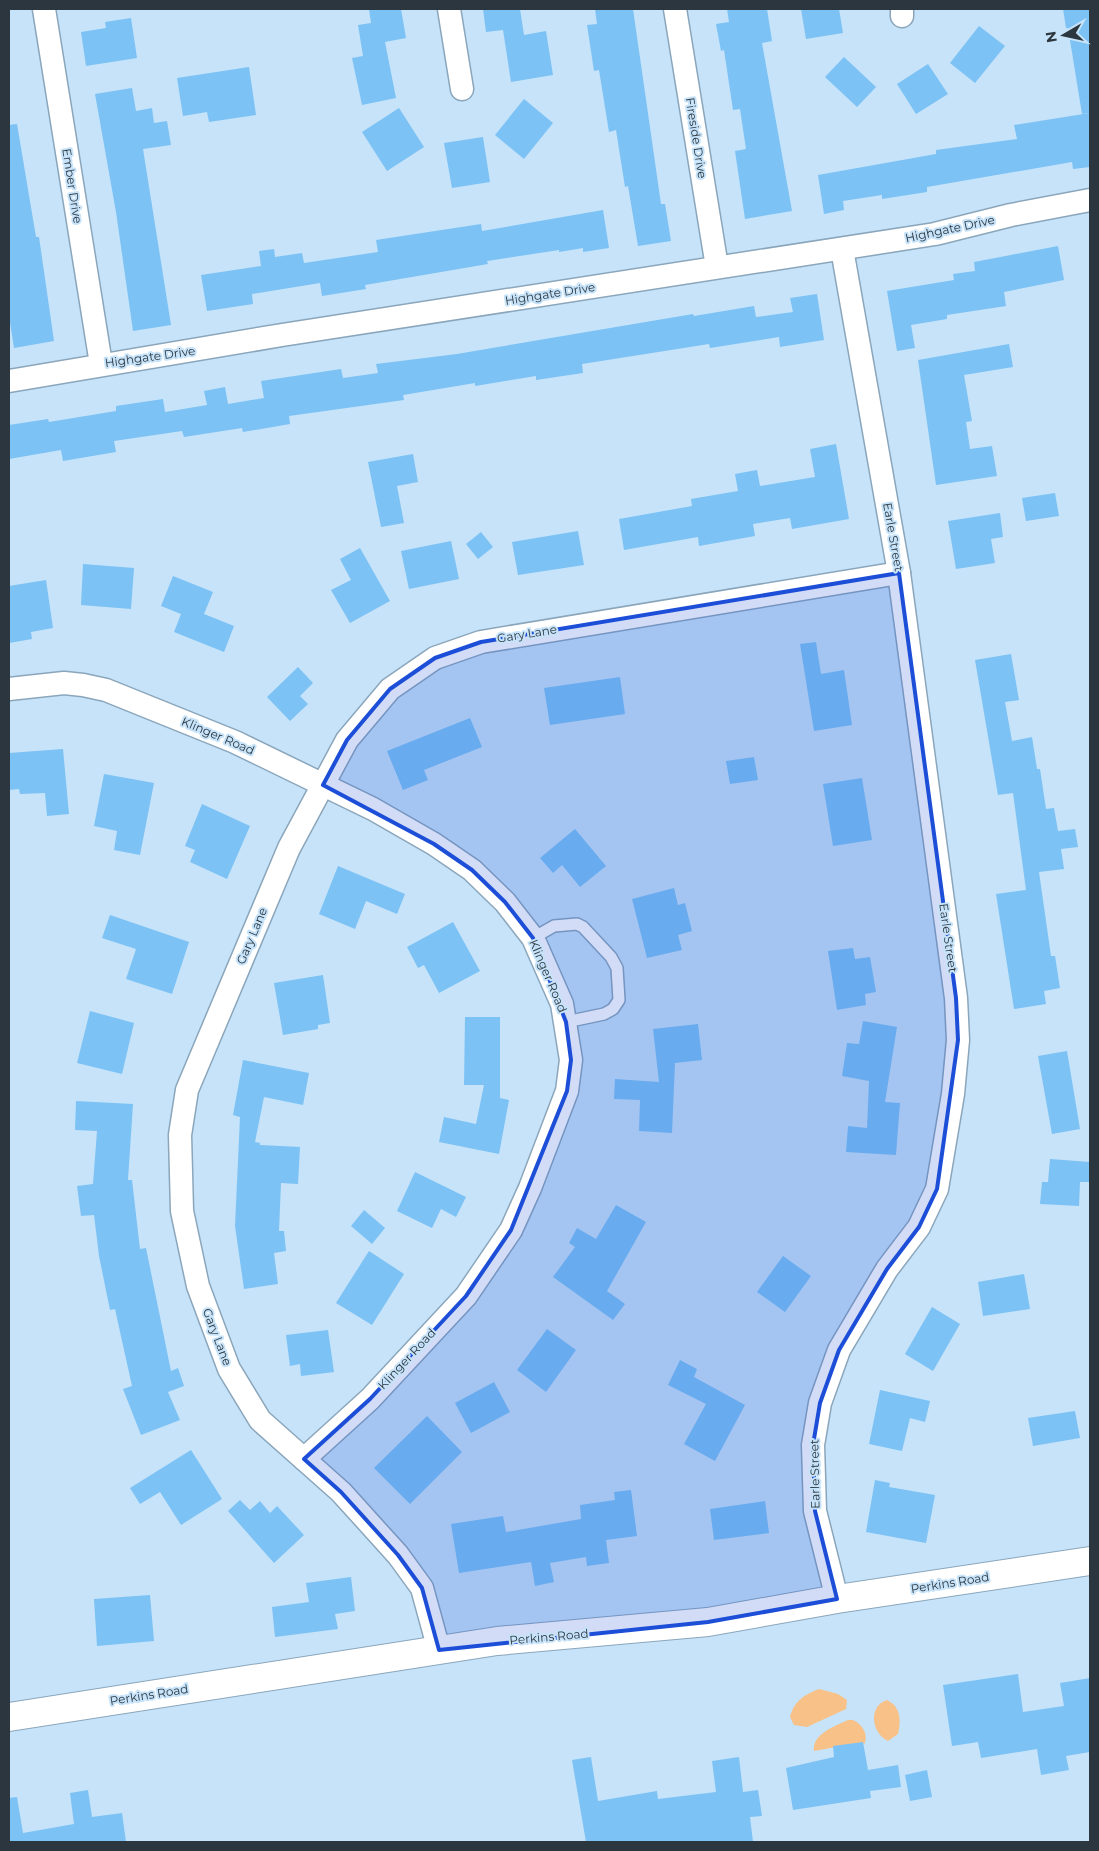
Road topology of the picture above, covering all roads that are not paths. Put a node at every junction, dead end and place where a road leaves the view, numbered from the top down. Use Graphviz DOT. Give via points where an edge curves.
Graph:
graph roads {
  1 [pos="44,9"];
  2 [pos="449,9"];
  3 [pos="675,9"];
  4 [pos="462,89"];
  5 [pos="1090,200"];
  6 [pos="842,248"];
  7 [pos="717,267"];
  8 [pos="101,364"];
  9 [pos="9,381"];
  10 [pos="899,573"];
  11 [pos="9,689"];
  12 [pos="323,785"];
  13 [pos="533,938"];
  14 [pos="566,1022"];
  15 [pos="304,1460"];
  16 [pos="1090,1561"];
  17 [pos="837,1599"];
  18 [pos="439,1650"];
  19 [pos="9,1717"];
  1 -- 8 [label="street, Ember Drive"];
  2 -- 4 [label="street"];
  3 -- 7 [label="street, Fireside Drive"];
  5 -- 6 [label="street, Highgate Drive" via="935,234"];
  6 -- 7 [label="street, Highgate Drive"];
  6 -- 10 [label="street, Earle Street"];
  7 -- 8 [label="street, Highgate Drive"];
  8 -- 9 [label="street, Highgate Drive"];
  10 -- 12 [label="street, Gary Lane" via="480,642 435,658 390,689 347,740"];
  10 -- 17 [label="street, Earle Street" via="956,998 958,1040 953,1094 937,1189 920,1227 887,1269 839,1350 820,1403 813,1445 815,1511"];
  11 -- 12 [label="street, Klinger Road" via="64,683 106,690 235,742"];
  12 -- 13 [label="street, Klinger Road" via="434,844 472,870 506,902"];
  12 -- 15 [label="street, Gary Lane" via="289,848 187,1090 180,1135 182,1211 198,1286 208,1314 229,1369 260,1420"];
  13 -- 14 [label="street, Klinger Road" via="562,1004"];
  13 -- 14 [label="lane" via="554,926 577,924 611,957 617,968 618,1000 613,1009"];
  14 -- 15 [label="street, Klinger Road" via="571,1060 567,1091 511,1230 466,1296 370,1398"];
  15 -- 18 [label="street, Gary Lane" via="340,1492 398,1555 422,1588"];
  16 -- 17 [label="main road, Perkins Road"];
  17 -- 18 [label="main road, Perkins Road" via="708,1622"];
  18 -- 19 [label="main road, Perkins Road"];
}
